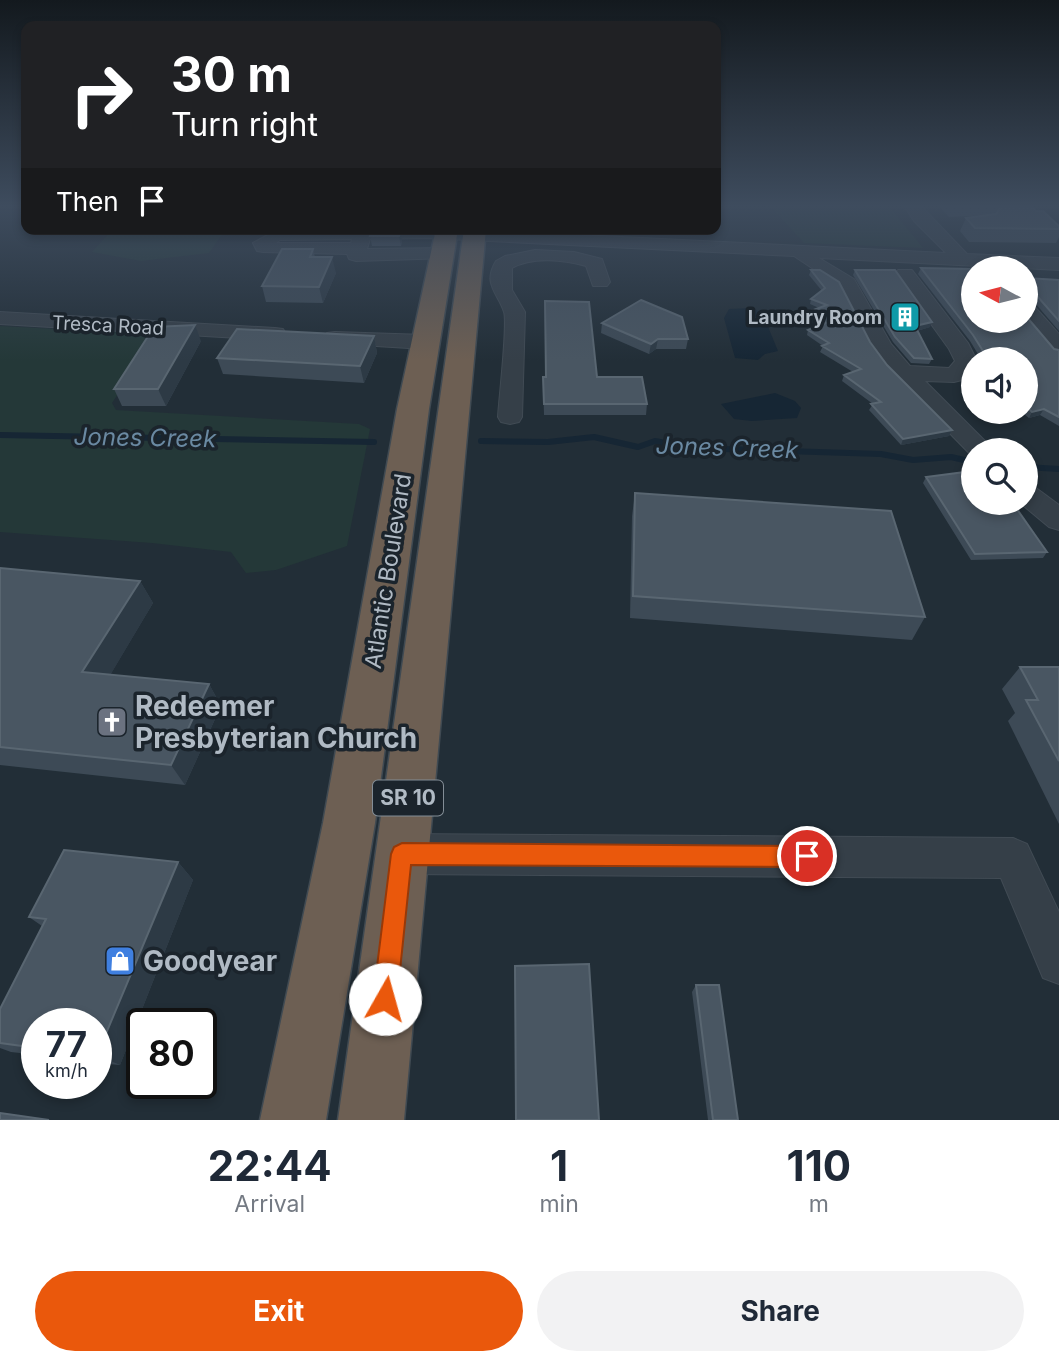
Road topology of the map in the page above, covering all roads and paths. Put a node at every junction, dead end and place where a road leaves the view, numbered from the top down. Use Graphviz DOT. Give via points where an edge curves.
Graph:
graph roads {
  1 [pos="454,256"];
  2 [pos="454,256"];
  3 [pos="551,256"];
  4 [pos="557,256"];
  5 [pos="804,256"];
  6 [pos="888,256"];
  7 [pos="961,259"];
  8 [pos="1038,263"];
  9 [pos="1059,264"];
  10 [pos="905,274"];
  11 [pos="600,282"];
  12 [pos="0,318"];
  13 [pos="1038,323"];
  14 [pos="292,335"];
  15 [pos="316,337"];
  16 [pos="1059,348"];
  17 [pos="441,359"];
  18 [pos="905,373"];
  19 [pos="510,417"];
  20 [pos="969,438"];
  21 [pos="1038,503"];
  22 [pos="1059,520"];
  23 [pos="357,769"];
  24 [pos="402,854"];
  25 [pos="1059,962"];
  26 [pos="293,1120"];
  27 [pos="371,1120"];
  1 -- 17 [label="highway, Atlantic Boulevard / SR 10"];
  2 -- 17 [label="highway, Atlantic Boulevard / SR 10"];
  3 -- 19 [label="street" via="510,260 503,265 502,297 514,312"];
  4 -- 11 [label="street" via="595,263"];
  5 -- 18 [label="street" via="847,283 881,346"];
  6 -- 7 [label="street"];
  8 -- 9 [label="street"];
  10 -- 18 [label="street" via="965,361 954,375"];
  12 -- 14 [label="street, Tresca Road"];
  13 -- 16 [label="street"];
  15 -- 17 [label="street"];
  17 -- 23 [label="highway, Atlantic Boulevard / SR 10"];
  17 -- 24 [label="highway, Atlantic Boulevard / SR 10"];
  18 -- 20 [label="street"];
  21 -- 22 [label="street"];
  23 -- 24 [label="highway" via="376,792 370,835"];
  23 -- 26 [label="highway, Atlantic Boulevard / SR 10"];
  24 -- 25 [label="street" via="1013,858"];
  24 -- 27 [label="highway, Atlantic Boulevard / SR 10"];
}
